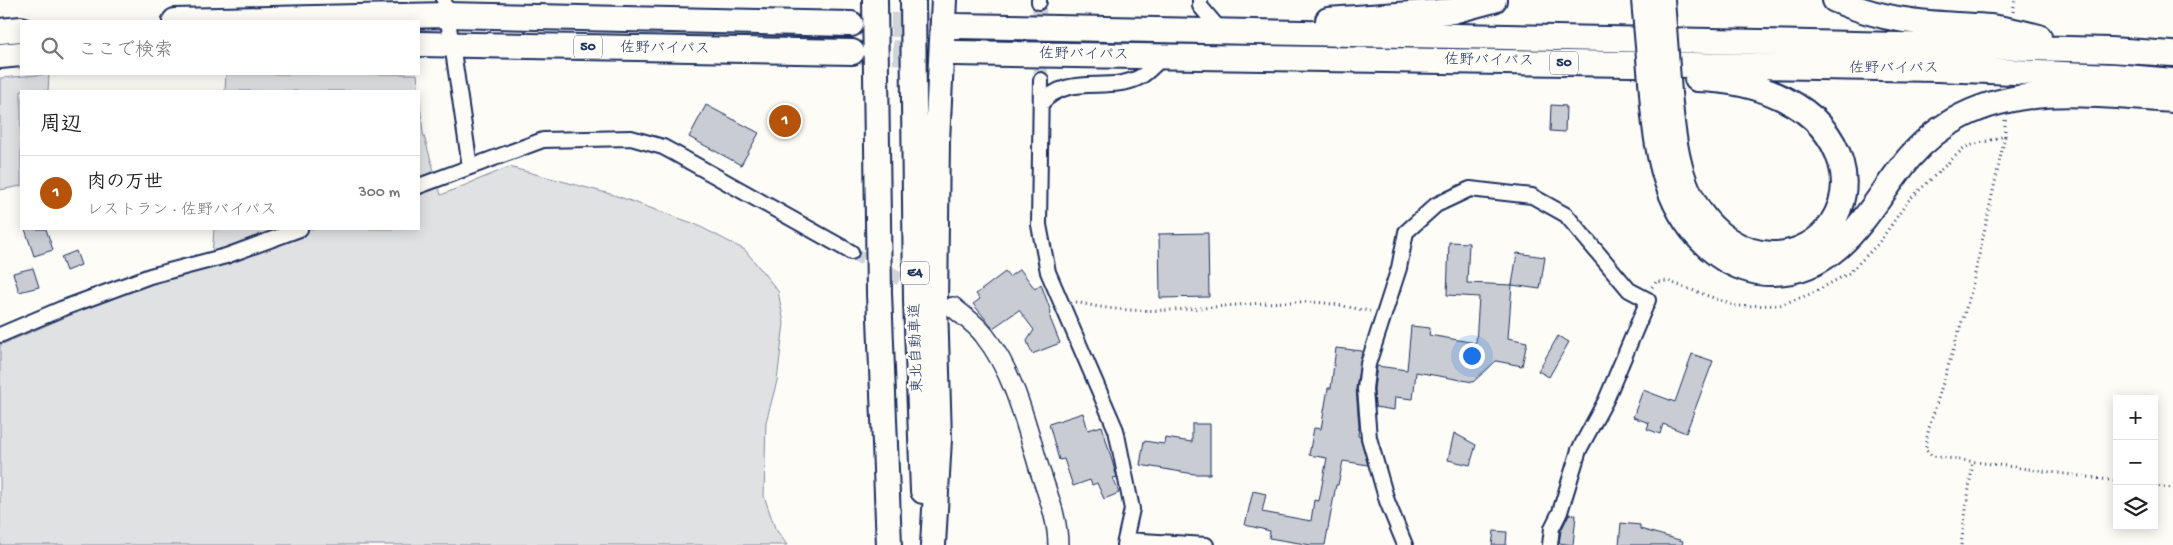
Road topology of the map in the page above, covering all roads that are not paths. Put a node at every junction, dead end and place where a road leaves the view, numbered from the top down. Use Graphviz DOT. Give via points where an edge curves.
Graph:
graph roads {
  1 [pos="875,0"];
  2 [pos="913,0"];
  3 [pos="944,0"];
  4 [pos="1200,0"];
  5 [pos="1494,0"];
  6 [pos="1644,0"];
  7 [pos="1662,0"];
  8 [pos="1835,0"];
  9 [pos="445,8"];
  10 [pos="197,20"];
  11 [pos="851,24"];
  12 [pos="956,26"];
  13 [pos="20,29"];
  14 [pos="0,31"];
  15 [pos="1221,31"];
  16 [pos="1260,32"];
  17 [pos="420,44"];
  18 [pos="452,44"];
  19 [pos="2110,50"];
  20 [pos="852,52"];
  21 [pos="955,53"];
  22 [pos="20,54"];
  23 [pos="2173,54"];
  24 [pos="0,56"];
  25 [pos="1164,56"];
  26 [pos="1353,59"];
  27 [pos="1041,80"];
  28 [pos="2173,81"];
  29 [pos="1660,93"];
  30 [pos="2173,100"];
  31 [pos="1041,104"];
  32 [pos="470,167"];
  33 [pos="420,186"];
  34 [pos="297,230"];
  35 [pos="851,252"];
  36 [pos="953,307"];
  37 [pos="0,335"];
  38 [pos="1125,542"];
  39 [pos="889,545"];
  40 [pos="926,545"];
  41 [pos="933,545"];
  42 [pos="1058,545"];
  43 [pos="1206,545"];
  44 [pos="1405,545"];
  45 [pos="1550,545"];
  1 -- 39 [label="highway, E4" via="879,303"];
  2 -- 40 [label="highway, 東北自動車道 / E4" via="916,292"];
  3 -- 41 [label="highway" via="936,141 939,439"];
  4 -- 15 [label="street" via="1200,6"];
  5 -- 16 [label="highway" via="1453,11 1326,20"];
  6 -- 29 [label="highway, bridge"];
  7 -- 29 [label="highway, bridge"];
  8 -- 19 [label="highway" via="1889,18 1991,28"];
  9 -- 10 [label="highway, 佐野バイパス / 50"];
  9 -- 11 [label="highway, 佐野バイパス / 50"];
  9 -- 18 [label="street"];
  12 -- 15 [label="highway, 佐野バイパス / 50"];
  13 -- 14 [label="highway"];
  15 -- 16 [label="highway, 佐野バイパス / 50"];
  16 -- 19 [label="highway, 佐野バイパス / 50"];
  17 -- 18 [label="highway, 佐野バイパス / 50"];
  18 -- 20 [label="highway, 佐野バイパス / 50"];
  18 -- 32 [label="street"];
  19 -- 23 [label="highway, 佐野バイパス / 50"];
  21 -- 25 [label="highway, 佐野バイパス / 50"];
  22 -- 24 [label="highway"];
  25 -- 26 [label="highway, 佐野バイパス / 50"];
  25 -- 31 [label="street" via="1141,77 1122,82 1074,85 1050,93"];
  26 -- 28 [label="highway, 佐野バイパス / 50" via="1937,69"];
  26 -- 29 [label="highway" via="1433,74 1702,79 1765,91 1798,106 1831,137 1844,171 1844,191 1831,225 1803,248 1783,254 1748,250 1719,233 1705,219 1685,183"];
  27 -- 31 [label="street"];
  29 -- 30 [label="highway" via="1661,162 1667,185 1690,229 1724,260 1765,274 1802,269 1837,249 1857,230 1909,158 1932,136 1961,116 2022,96 2055,93"];
  31 -- 38 [label="street" via="1039,225 1048,272 1116,430 1132,509"];
  32 -- 33 [label="street"];
  32 -- 35 [label="street" via="543,140 632,138 663,147"];
  34 -- 37 [label="street" via="226,256 150,276"];
  36 -- 42 [label="street" via="983,334 1002,363 1018,400 1052,510"];
  38 -- 43 [label="street"];
  44 -- 45 [label="street" via="1387,501 1369,438 1365,389 1368,364 1399,268 1406,232 1436,205 1470,189 1532,196 1566,215 1629,290 1648,300 1606,400 1579,450 1552,528"];
}
